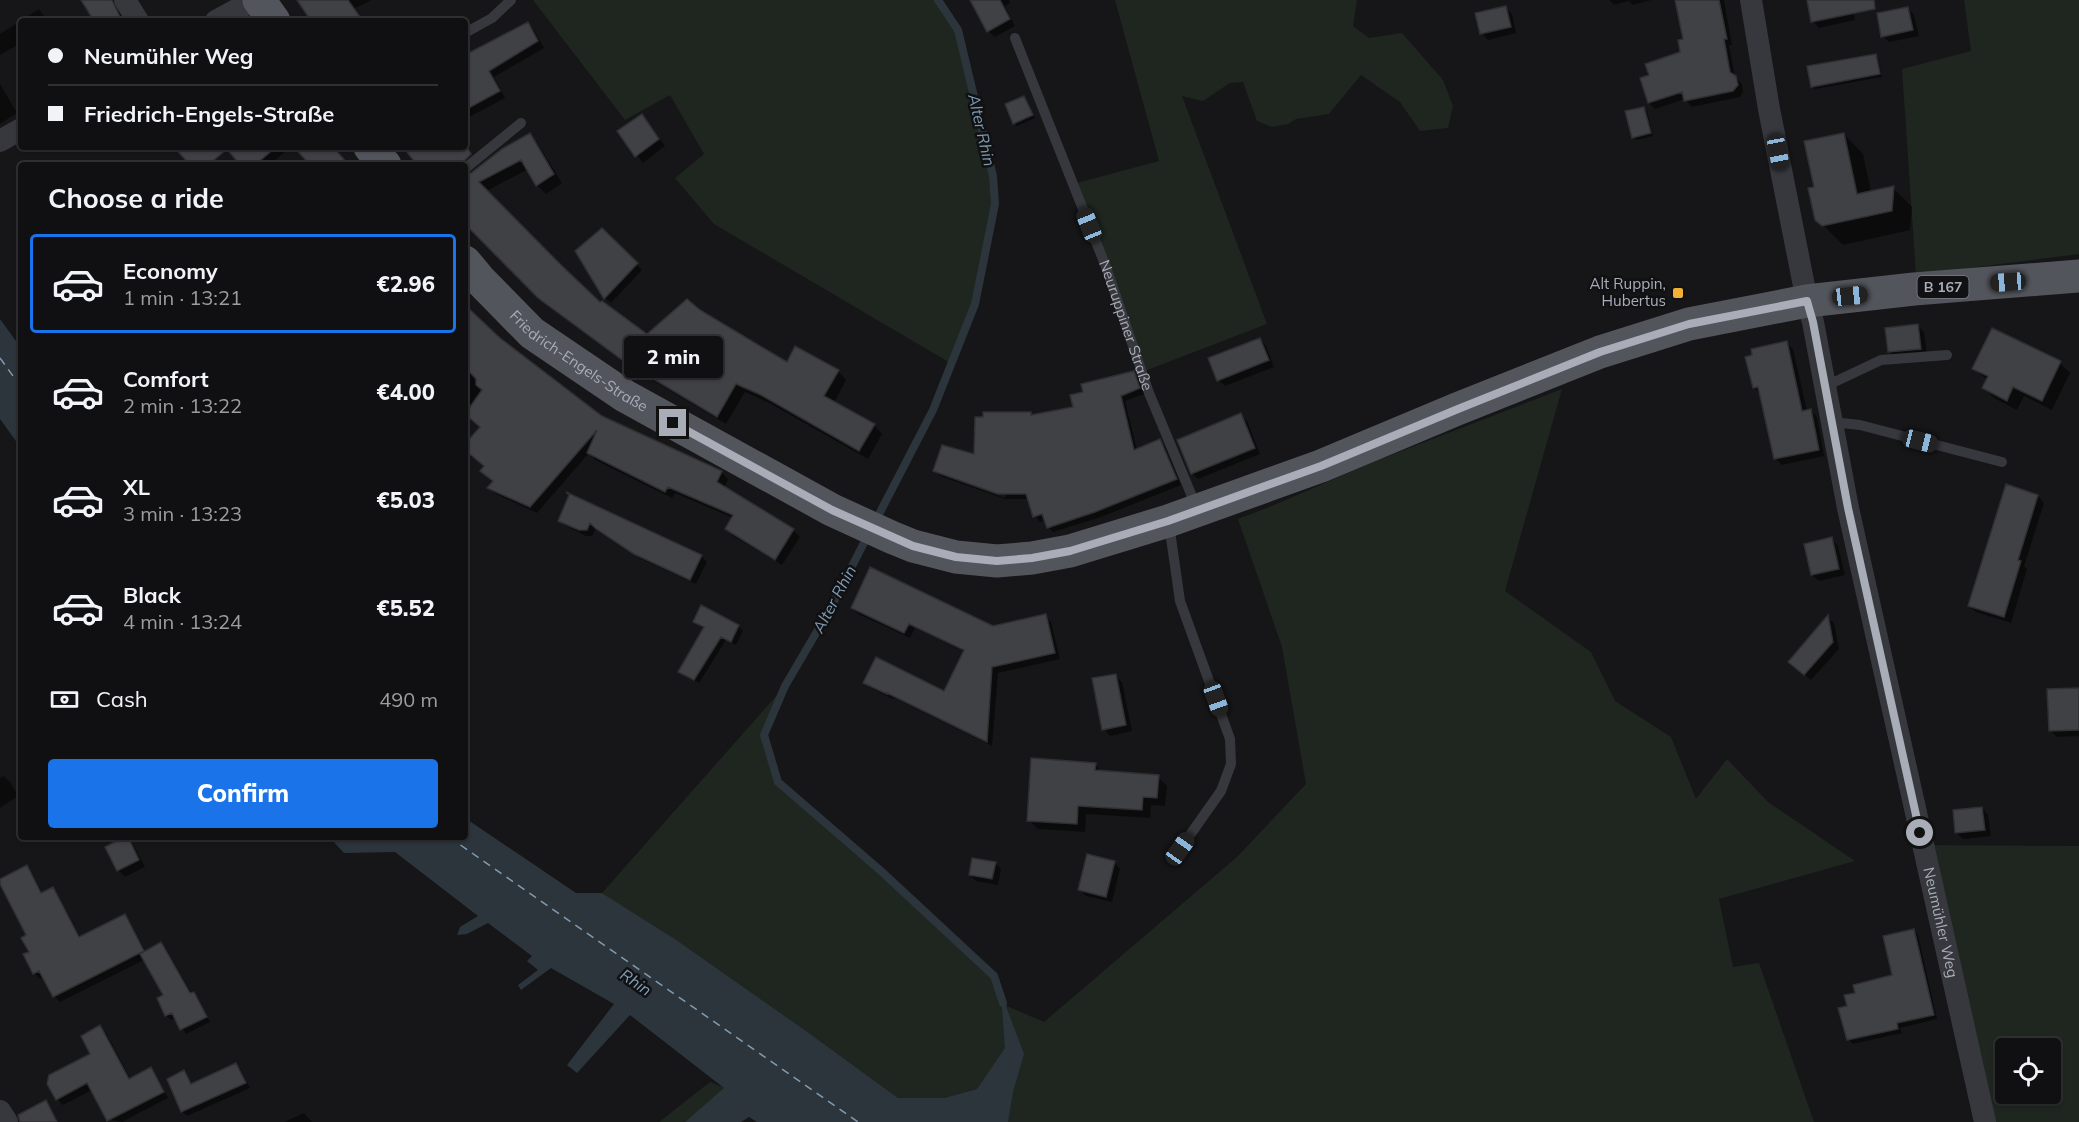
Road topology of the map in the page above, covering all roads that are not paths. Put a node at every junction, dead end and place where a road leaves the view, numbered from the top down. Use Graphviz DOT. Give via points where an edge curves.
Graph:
graph roads {
  1 [pos="125,0"];
  2 [pos="254,0"];
  3 [pos="260,0"];
  4 [pos="511,0"];
  5 [pos="1750,0"];
  6 [pos="136,18"];
  7 [pos="221,18"];
  8 [pos="272,18"];
  9 [pos="468,31"];
  10 [pos="1015,38"];
  11 [pos="521,123"];
  12 [pos="18,131"];
  13 [pos="0,141"];
  14 [pos="372,150"];
  15 [pos="382,162"];
  16 [pos="468,165"];
  17 [pos="468,266"];
  18 [pos="2079,276"];
  19 [pos="1807,301"];
  20 [pos="1947,355"];
  21 [pos="1826,386"];
  22 [pos="1832,422"];
  23 [pos="2002,462"];
  24 [pos="1183,515"];
  25 [pos="1180,849"];
  26 [pos="0,1110"];
  27 [pos="7,1122"];
  28 [pos="1985,1122"];
  1 -- 6 [label="street"];
  2 -- 7 [label="street"];
  3 -- 8 [label="main road"];
  4 -- 9 [label="lane" via="492,18"];
  5 -- 19 [label="street, Neumühler Weg"];
  10 -- 24 [label="lane, Neuruppiner Straße" via="1106,267 1149,393"];
  11 -- 16 [label="lane"];
  12 -- 13 [label="street"];
  14 -- 15 [label="main road"];
  17 -- 24 [label="main road, Friedrich-Engels-Straße / B 167" via="532,333 625,396 832,510 913,546 956,557 997,561 1032,558 1070,551"];
  18 -- 19 [label="main road, B 167"];
  19 -- 21 [label="street, Neumühler Weg"];
  19 -- 24 [label="main road, B 167" via="1689,324 1600,352 1321,466"];
  20 -- 21 [label="lane" via="1881,360"];
  21 -- 22 [label="street, Neumühler Weg"];
  22 -- 23 [label="lane" via="1860,425"];
  22 -- 28 [label="street, Neumühler Weg"];
  24 -- 25 [label="lane, Neuruppiner Straße" via="1180,601 1230,739 1231,764 1221,791"];
  26 -- 27 [label="street"];
}
